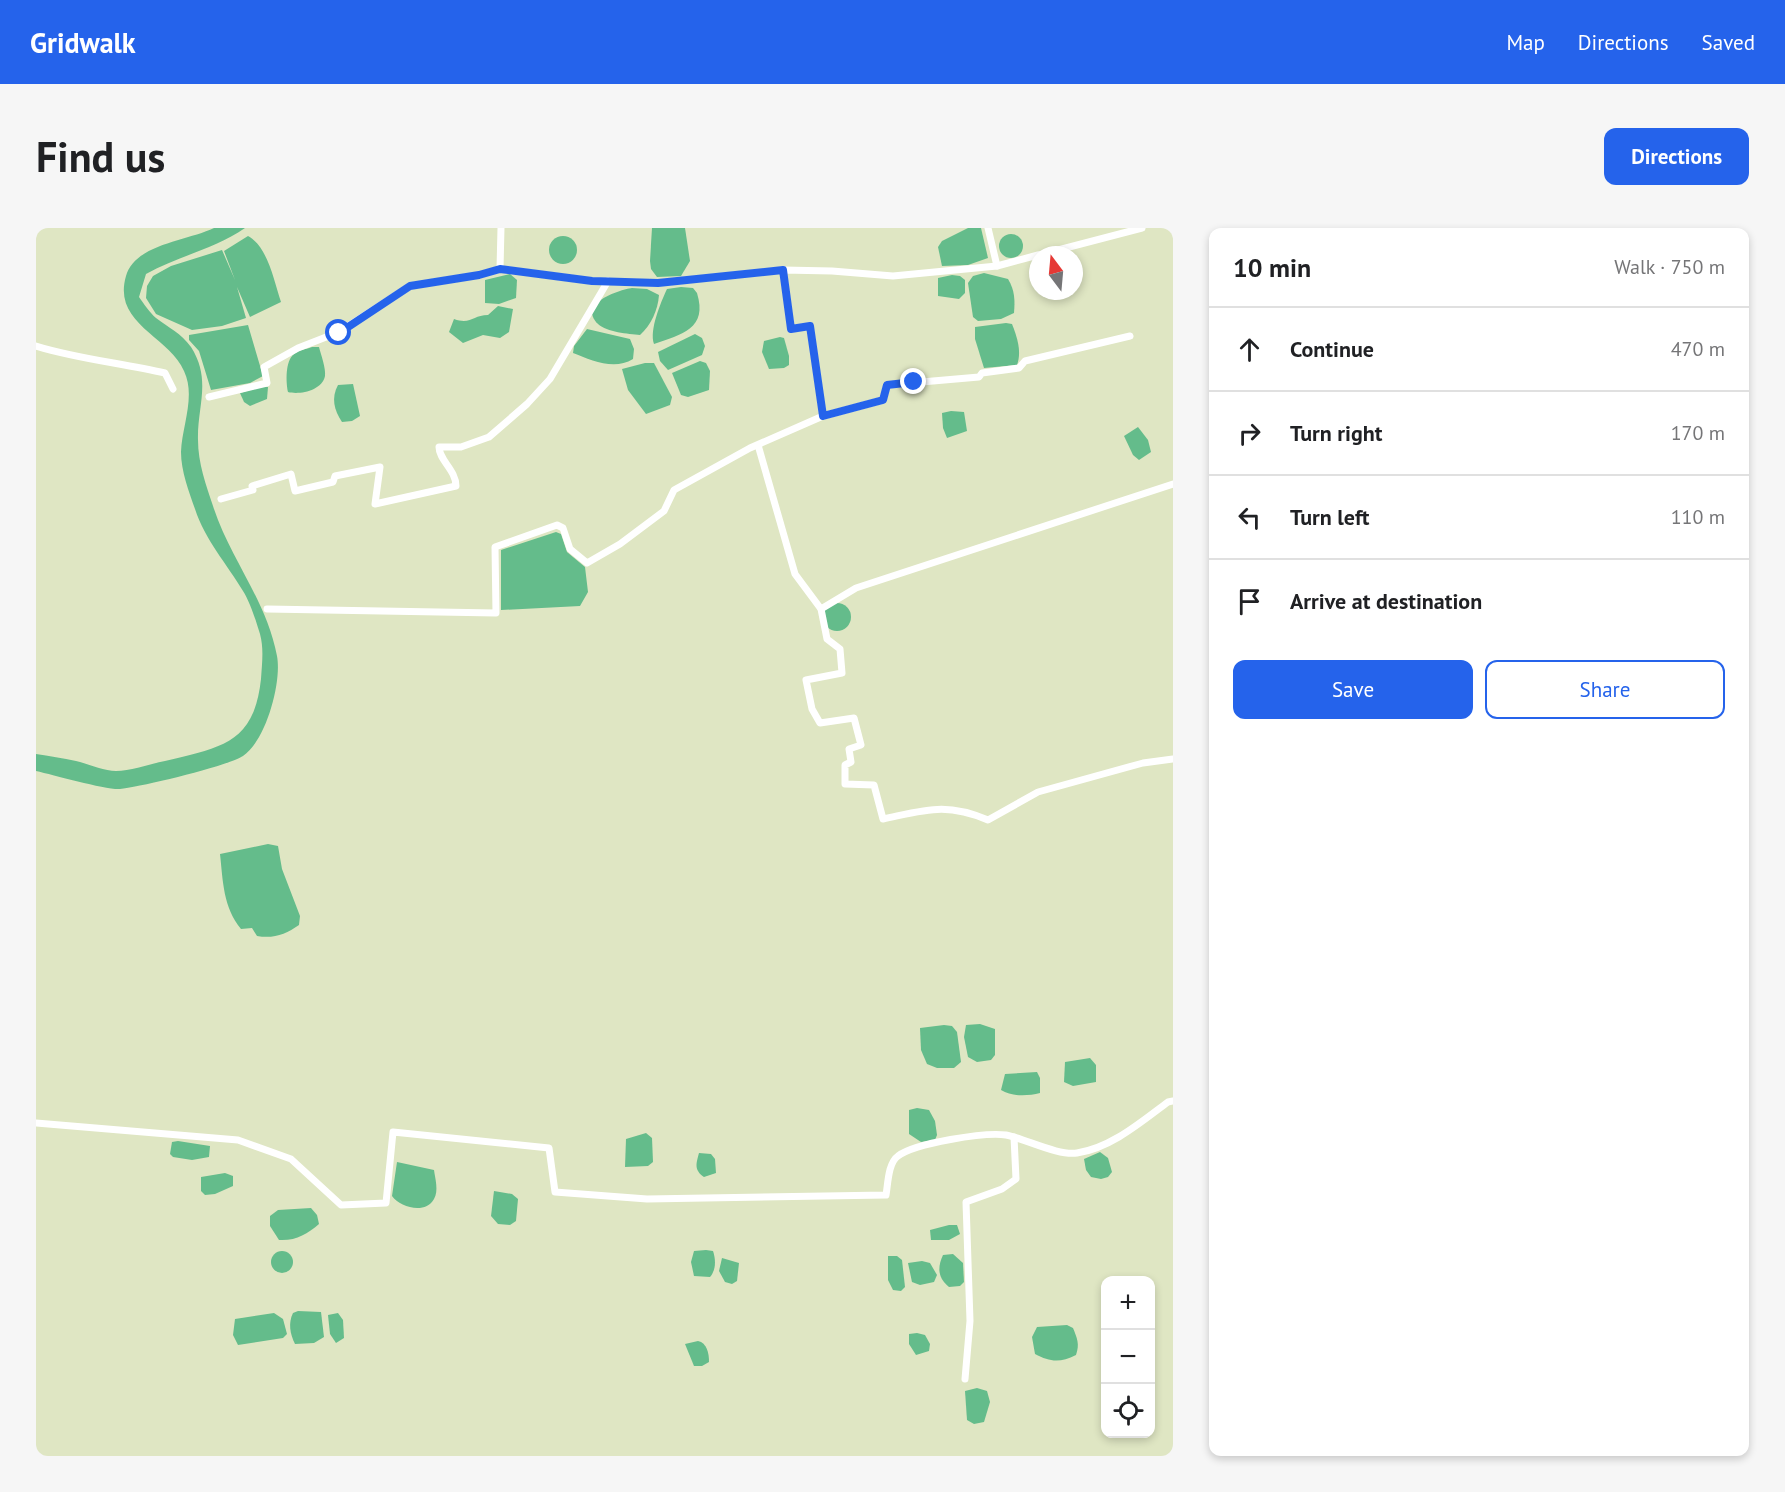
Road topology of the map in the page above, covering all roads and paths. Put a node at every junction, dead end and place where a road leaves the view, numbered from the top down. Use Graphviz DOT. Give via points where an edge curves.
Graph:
graph roads {
  1 [pos="501,228"];
  2 [pos="988,228"];
  3 [pos="1142,228"];
  4 [pos="1073,246"];
  5 [pos="1029,257"];
  6 [pos="997,266"];
  7 [pos="500,269"];
  8 [pos="783,270"];
  9 [pos="608,281"];
  10 [pos="1130,336"];
  11 [pos="36,346"];
  12 [pos="172,389"];
  13 [pos="209,397"];
  14 [pos="823,416"];
  15 [pos="758,445"];
  16 [pos="1173,484"];
  17 [pos="221,499"];
  18 [pos="267,609"];
  19 [pos="821,609"];
  20 [pos="1173,759"];
  21 [pos="1173,1101"];
  22 [pos="36,1123"];
  23 [pos="1014,1137"];
  24 [pos="965,1379"];
  1 -- 7 [label="street"];
  2 -- 6 [label="street"];
  3 -- 4 [label="street"];
  5 -- 6 [label="street"];
  6 -- 8 [label="street" via="893,276"];
  7 -- 9 [label="street"];
  7 -- 13 [label="street" via="410,286 339,333 298,348 264,367 267,383"];
  8 -- 9 [label="street" via="658,283"];
  8 -- 14 [label="street" via="791,329 810,326"];
  9 -- 17 [label="street" via="550,379 526,404 489,437 461,447 439,447 456,478 456,486 375,504 380,467 335,476 333,482 295,491 291,474"];
  10 -- 14 [label="street" via="1025,361 1019,368 982,373 979,377 887,385 883,400"];
  11 -- 12 [label="street" via="73,358 165,373"];
  14 -- 15 [label="street"];
  15 -- 18 [label="street" via="674,490 664,511 587,563 570,549 563,528 557,525 495,547 496,613"];
  15 -- 19 [label="street" via="795,574"];
  16 -- 19 [label="street" via="856,588"];
  19 -- 20 [label="street" via="827,639 840,649 842,673 806,680 812,709 820,723 854,718 861,745 849,749 851,762 845,765 845,784 874,785 883,819 939,807 966,810 988,820 1038,792 1143,763"];
  21 -- 23 [label="street" via="1102,1146 1075,1154"];
  22 -- 23 [label="street" via="238,1140 291,1159 341,1205 386,1203 393,1132 549,1148 555,1192 647,1199 886,1194 892,1163 898,1155 934,1143 984,1135"];
  23 -- 24 [label="street" via="1016,1179 1002,1189 966,1202 970,1321"];
}
